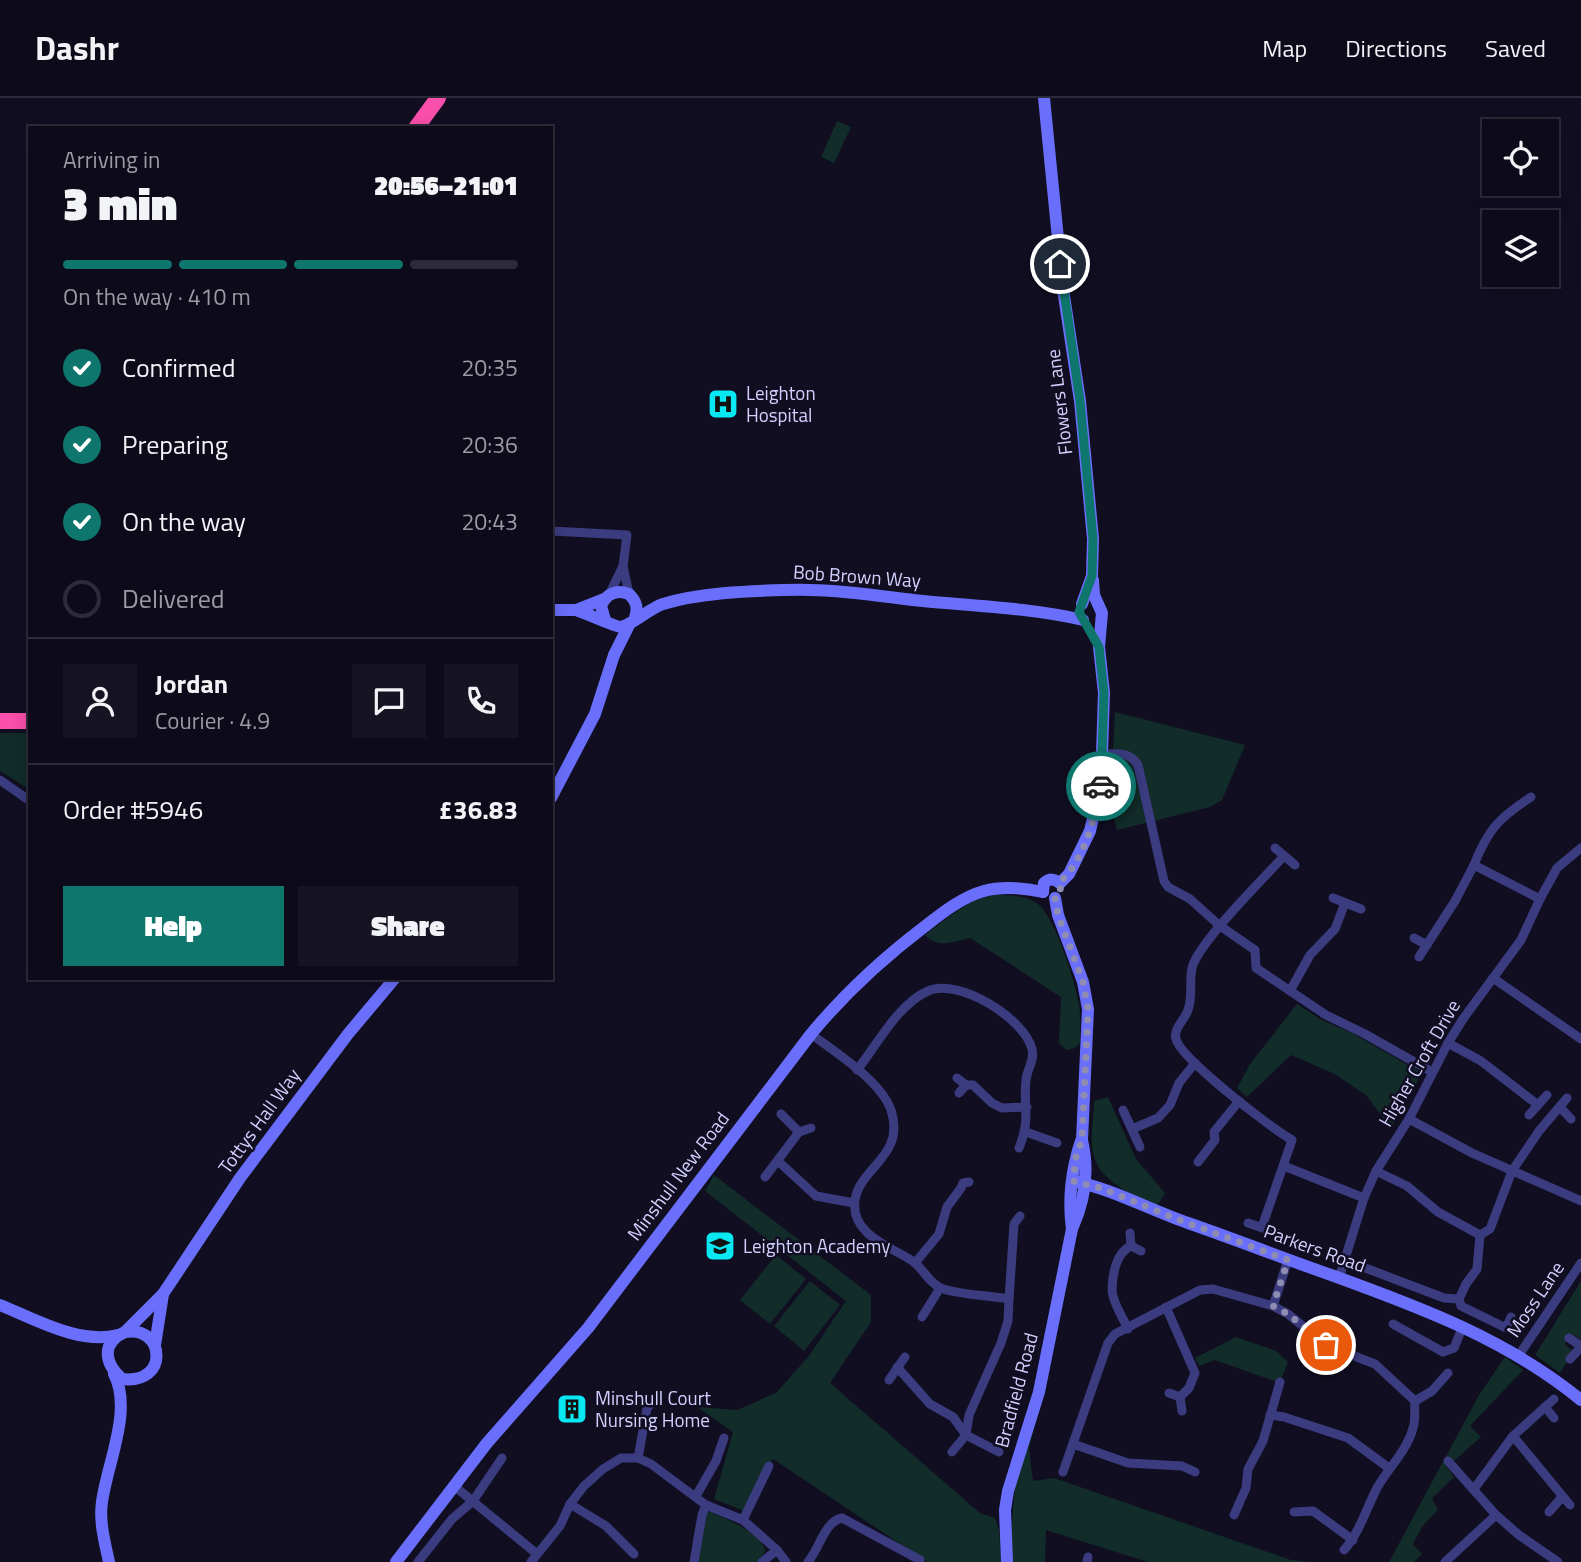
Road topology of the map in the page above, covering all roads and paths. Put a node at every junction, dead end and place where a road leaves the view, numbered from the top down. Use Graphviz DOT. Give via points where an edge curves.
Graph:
graph roads {
  1 [pos="438,98"];
  2 [pos="1044,98"];
  3 [pos="417,126"];
  4 [pos="553,531"];
  5 [pos="623,566"];
  6 [pos="1092,576"];
  7 [pos="631,595"];
  8 [pos="606,597"];
  9 [pos="662,604"];
  10 [pos="1098,604"];
  11 [pos="1081,605"];
  12 [pos="553,610"];
  13 [pos="576,610"];
  14 [pos="1049,613"];
  15 [pos="1100,619"];
  16 [pos="633,621"];
  17 [pos="1084,621"];
  18 [pos="607,622"];
  19 [pos="1099,647"];
  20 [pos="614,655"];
  21 [pos="0,721"];
  22 [pos="28,721"];
  23 [pos="1102,754"];
  24 [pos="0,780"];
  25 [pos="553,794"];
  26 [pos="1531,797"];
  27 [pos="28,800"];
  28 [pos="1275,848"];
  29 [pos="1581,848"];
  30 [pos="1284,856"];
  31 [pos="1295,865"];
  32 [pos="1474,865"];
  33 [pos="1059,883"];
  34 [pos="1042,892"];
  35 [pos="1055,898"];
  36 [pos="1333,898"];
  37 [pos="1540,899"];
  38 [pos="1345,903"];
  39 [pos="1361,909"];
  40 [pos="1220,926"];
  41 [pos="1413,937"];
  42 [pos="1427,945"];
  43 [pos="1419,957"];
  44 [pos="1493,978"];
  45 [pos="393,980"];
  46 [pos="1290,991"];
  47 [pos="811,1034"];
  48 [pos="1581,1039"];
  49 [pos="1448,1043"];
  50 [pos="1195,1063"];
  51 [pos="857,1070"];
  52 [pos="1432,1072"];
  53 [pos="957,1078"];
  54 [pos="966,1085"];
  55 [pos="959,1093"];
  56 [pos="1547,1096"];
  57 [pos="1567,1098"];
  58 [pos="1239,1101"];
  59 [pos="1538,1105"];
  60 [pos="1027,1107"];
  61 [pos="1560,1107"];
  62 [pos="1124,1110"];
  63 [pos="781,1114"];
  64 [pos="1529,1115"];
  65 [pos="1409,1119"];
  66 [pos="1572,1119"];
  67 [pos="811,1128"];
  68 [pos="1132,1129"];
  69 [pos="799,1132"];
  70 [pos="1026,1132"];
  71 [pos="1056,1143"];
  72 [pos="1140,1147"];
  73 [pos="1019,1148"];
  74 [pos="778,1161"];
  75 [pos="1198,1163"];
  76 [pos="1284,1166"];
  77 [pos="1376,1171"];
  78 [pos="1512,1171"];
  79 [pos="765,1177"];
  80 [pos="962,1182"];
  81 [pos="1079,1182"];
  82 [pos="1364,1198"];
  83 [pos="1581,1201"];
  84 [pos="854,1203"];
  85 [pos="1013,1221"];
  86 [pos="1248,1223"];
  87 [pos="1262,1227"];
  88 [pos="1130,1233"];
  89 [pos="1277,1233"];
  90 [pos="1483,1235"];
  91 [pos="1131,1246"];
  92 [pos="1141,1251"];
  93 [pos="1288,1260"];
  94 [pos="915,1263"];
  95 [pos="1581,1263"];
  96 [pos="1355,1264"];
  97 [pos="1339,1278"];
  98 [pos="940,1288"];
  99 [pos="163,1294"];
  100 [pos="1009,1299"];
  101 [pos="1459,1300"];
  102 [pos="0,1305"];
  103 [pos="1273,1306"];
  104 [pos="1166,1307"];
  105 [pos="922,1317"];
  106 [pos="1511,1317"];
  107 [pos="1393,1324"];
  108 [pos="1463,1326"];
  109 [pos="1128,1329"];
  110 [pos="71,1332"];
  111 [pos="121,1333"];
  112 [pos="1569,1338"];
  113 [pos="155,1345"];
  114 [pos="1581,1347"];
  115 [pos="1519,1355"];
  116 [pos="905,1357"];
  117 [pos="1570,1359"];
  118 [pos="111,1367"];
  119 [pos="897,1367"];
  120 [pos="1448,1373"];
  121 [pos="148,1375"];
  122 [pos="889,1380"];
  123 [pos="1280,1382"];
  124 [pos="1169,1393"];
  125 [pos="1180,1397"];
  126 [pos="1554,1399"];
  127 [pos="1581,1400"];
  128 [pos="1415,1401"];
  129 [pos="646,1405"];
  130 [pos="1545,1407"];
  131 [pos="1182,1411"];
  132 [pos="121,1412"];
  133 [pos="1270,1415"];
  134 [pos="1554,1418"];
  135 [pos="966,1434"];
  136 [pos="1513,1436"];
  137 [pos="724,1438"];
  138 [pos="1073,1444"];
  139 [pos="952,1452"];
  140 [pos="999,1452"];
  141 [pos="502,1458"];
  142 [pos="638,1458"];
  143 [pos="1448,1461"];
  144 [pos="769,1465"];
  145 [pos="1389,1468"];
  146 [pos="1063,1472"];
  147 [pos="1195,1472"];
  148 [pos="453,1485"];
  149 [pos="1474,1489"];
  150 [pos="696,1496"];
  151 [pos="1562,1497"];
  152 [pos="473,1501"];
  153 [pos="570,1504"];
  154 [pos="706,1505"];
  155 [pos="1570,1505"];
  156 [pos="1295,1511"];
  157 [pos="1549,1512"];
  158 [pos="1234,1515"];
  159 [pos="1496,1516"];
  160 [pos="743,1520"];
  161 [pos="1353,1540"];
  162 [pos="777,1550"];
  163 [pos="1344,1550"];
  164 [pos="634,1555"];
  165 [pos="534,1558"];
  166 [pos="920,1560"];
  167 [pos="109,1562"];
  168 [pos="396,1562"];
  169 [pos="418,1562"];
  170 [pos="694,1562"];
  171 [pos="762,1562"];
  172 [pos="786,1562"];
  173 [pos="808,1562"];
  174 [pos="1007,1562"];
  175 [pos="1445,1562"];
  176 [pos="1558,1562"];
  1 -- 3 [label="highway"];
  2 -- 6 [label="street, Flowers Lane" via="1063,289 1080,401 1093,539"];
  4 -- 5 [label="street" via="627,535"];
  5 -- 7 [label="street"];
  5 -- 8 [label="street"];
  6 -- 10 [label="street, Flowers Lane"];
  6 -- 11 [label="street, Flowers Lane"];
  7 -- 8 [label="street" via="616,591"];
  7 -- 9 [label="street, Bob Brown Way"];
  7 -- 16 [label="street" via="637,610"];
  8 -- 13 [label="street"];
  8 -- 18 [label="street" via="602,614"];
  9 -- 14 [label="street, Bob Brown Way" via="718,594 787,590"];
  9 -- 16 [label="street, Bob Brown Way"];
  10 -- 11 [label="street"];
  10 -- 15 [label="street"];
  11 -- 14 [label="street, Bob Brown Way"];
  11 -- 17 [label="street"];
  12 -- 13 [label="street"];
  13 -- 18 [label="street"];
  14 -- 17 [label="street, Bob Brown Way"];
  15 -- 17 [label="street" via="1092,624"];
  15 -- 19 [label="street"];
  16 -- 18 [label="street" via="624,627"];
  16 -- 20 [label="street"];
  17 -- 19 [label="street"];
  18 -- 20 [label="street"];
  19 -- 23 [label="street" via="1104,693"];
  20 -- 25 [label="street" via="595,714"];
  21 -- 22 [label="highway"];
  23 -- 33 [label="street" via="1101,784 1090,831 1069,874"];
  23 -- 40 [label="street" via="1126,754 1138,765 1164,881"];
  24 -- 27 [label="street"];
  26 -- 32 [label="street" via="1495,825"];
  28 -- 30 [label="street"];
  29 -- 37 [label="street, Higher Croft Drive" via="1557,868"];
  30 -- 31 [label="street"];
  30 -- 40 [label="street"];
  32 -- 37 [label="street"];
  32 -- 42 [label="street"];
  33 -- 34 [label="street" via="1048,880"];
  33 -- 35 [label="street" via="1061,892"];
  34 -- 35 [label="street"];
  34 -- 47 [label="street, Minshull New Road" via="986,890 946,910 874,966"];
  35 -- 81 [label="street, Bradfield Road" via="1088,1009 1082,1140 1076,1157"];
  36 -- 38 [label="street"];
  37 -- 44 [label="street, Higher Croft Drive" via="1521,940"];
  38 -- 39 [label="street"];
  38 -- 46 [label="street" via="1335,929 1310,955"];
  40 -- 46 [label="street" via="1255,950 1256,968"];
  40 -- 50 [label="street" via="1196,958 1187,1014 1175,1031 1175,1041"];
  41 -- 42 [label="street"];
  42 -- 43 [label="street"];
  44 -- 48 [label="street"];
  44 -- 49 [label="street, Higher Croft Drive"];
  45 -- 99 [label="street, Tottys Hall Way" via="240,1178"];
  46 -- 52 [label="street"];
  47 -- 51 [label="street"];
  47 -- 148 [label="street, Minshull New Road" via="588,1328"];
  49 -- 52 [label="street, Higher Croft Drive"];
  49 -- 59 [label="street" via="1481,1061"];
  50 -- 58 [label="street"];
  50 -- 68 [label="street" via="1158,1118"];
  51 -- 60 [label="street" via="908,1004 927,991 955,989 999,1009 1028,1039 1033,1055 1026,1080"];
  51 -- 84 [label="street" via="885,1098 892,1129 889,1149 860,1186"];
  52 -- 65 [label="street, Higher Croft Drive"];
  53 -- 54 [label="street"];
  54 -- 55 [label="street"];
  54 -- 60 [label="street" via="1002,1108"];
  56 -- 59 [label="street"];
  57 -- 61 [label="street"];
  58 -- 75 [label="street" via="1214,1132 1215,1140"];
  58 -- 76 [label="street" via="1292,1140"];
  59 -- 64 [label="street"];
  60 -- 70 [label="street"];
  61 -- 66 [label="street"];
  61 -- 78 [label="street"];
  62 -- 68 [label="street"];
  63 -- 69 [label="street"];
  65 -- 77 [label="street, Higher Croft Drive"];
  65 -- 78 [label="street" via="1456,1137 1472,1153"];
  67 -- 69 [label="street"];
  68 -- 72 [label="street"];
  69 -- 74 [label="street"];
  70 -- 71 [label="street"];
  70 -- 73 [label="street"];
  74 -- 79 [label="street"];
  74 -- 84 [label="street" via="816,1196"];
  76 -- 82 [label="street"];
  76 -- 87 [label="street"];
  77 -- 82 [label="street, Higher Croft Drive"];
  77 -- 90 [label="street" via="1407,1186 1437,1212"];
  78 -- 83 [label="street"];
  78 -- 90 [label="street" via="1490,1229"];
  80 -- 94 [label="street" via="939,1234"];
  81 -- 93 [label="street, Parkers Road"];
  81 -- 174 [label="street, Bradfield Road" via="1069,1210 1072,1229 1039,1392 1005,1510"];
  82 -- 97 [label="street, Higher Croft Drive"];
  84 -- 94 [label="street" via="866,1231"];
  85 -- 100 [label="street"];
  86 -- 87 [label="street"];
  87 -- 89 [label="street"];
  88 -- 91 [label="street"];
  90 -- 101 [label="street" via="1477,1269"];
  91 -- 92 [label="street"];
  91 -- 109 [label="street" via="1118,1256 1112,1291"];
  93 -- 97 [label="street, Parkers Road"];
  93 -- 103 [label="street"];
  94 -- 98 [label="street"];
  95 -- 115 [label="street, Moss Lane"];
  96 -- 101 [label="street"];
  97 -- 108 [label="street, Parkers Road"];
  98 -- 100 [label="street"];
  98 -- 105 [label="street"];
  99 -- 111 [label="street, Tottys Hall Way"];
  99 -- 113 [label="street, Tottys Hall Way"];
  100 -- 135 [label="street" via="1001,1343 969,1415"];
  101 -- 106 [label="street" via="1461,1306 1506,1328"];
  102 -- 110 [label="street"];
  103 -- 104 [label="street" via="1213,1289 1200,1290"];
  103 -- 128 [label="street" via="1326,1345 1375,1364"];
  104 -- 109 [label="street"];
  104 -- 125 [label="street" via="1195,1373"];
  107 -- 108 [label="street" via="1443,1352 1454,1348"];
  108 -- 115 [label="street, Parkers Road"];
  109 -- 138 [label="street" via="1108,1343"];
  110 -- 111 [label="street" via="93,1338"];
  110 -- 118 [label="street" via="95,1347"];
  111 -- 113 [label="street" via="138,1332"];
  111 -- 118 [label="street" via="109,1347"];
  112 -- 114 [label="street"];
  113 -- 121 [label="street" via="156,1361"];
  114 -- 117 [label="street"];
  115 -- 127 [label="street, Parkers Road"];
  116 -- 119 [label="street"];
  118 -- 121 [label="street" via="122,1379"];
  118 -- 132 [label="street" via="119,1384"];
  119 -- 122 [label="street"];
  119 -- 135 [label="street" via="930,1404 953,1417"];
  120 -- 128 [label="street"];
  121 -- 132 [label="street"];
  123 -- 133 [label="street"];
  124 -- 125 [label="street"];
  125 -- 131 [label="street"];
  126 -- 130 [label="street"];
  128 -- 145 [label="street" via="1414,1427"];
  129 -- 142 [label="street"];
  130 -- 134 [label="street"];
  130 -- 136 [label="street"];
  132 -- 167 [label="street" via="101,1504"];
  133 -- 145 [label="street" via="1348,1438"];
  133 -- 158 [label="street"];
  135 -- 139 [label="street"];
  135 -- 140 [label="street"];
  136 -- 149 [label="street"];
  136 -- 151 [label="street"];
  137 -- 150 [label="street"];
  138 -- 146 [label="street"];
  138 -- 147 [label="street" via="1128,1463 1182,1466"];
  141 -- 152 [label="street" via="495,1475"];
  142 -- 150 [label="street"];
  142 -- 153 [label="street" via="621,1458 603,1469"];
  143 -- 149 [label="street"];
  144 -- 160 [label="street"];
  145 -- 161 [label="street"];
  148 -- 152 [label="street"];
  148 -- 168 [label="street, Minshull New Road"];
  149 -- 159 [label="street"];
  150 -- 154 [label="street"];
  151 -- 155 [label="street"];
  151 -- 157 [label="street"];
  152 -- 165 [label="street"];
  152 -- 169 [label="street" via="452,1519"];
  153 -- 164 [label="street" via="606,1526"];
  153 -- 165 [label="street" via="560,1526"];
  154 -- 160 [label="street"];
  154 -- 170 [label="street"];
  156 -- 161 [label="street" via="1313,1511"];
  159 -- 175 [label="street"];
  159 -- 176 [label="street"];
  160 -- 162 [label="street"];
  161 -- 163 [label="street"];
  162 -- 171 [label="street"];
  162 -- 172 [label="street"];
  166 -- 173 [label="street" via="842,1518 830,1525"];
}
